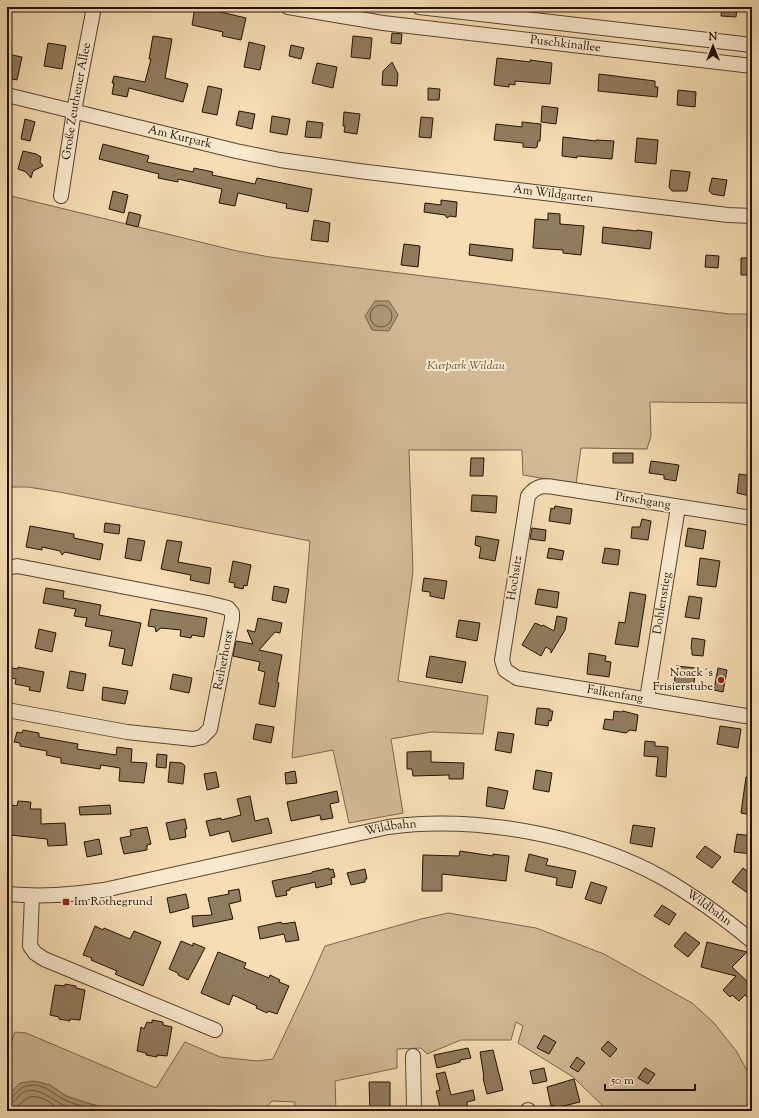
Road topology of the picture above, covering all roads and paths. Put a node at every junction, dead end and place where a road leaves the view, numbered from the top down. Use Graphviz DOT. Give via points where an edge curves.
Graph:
graph roads {
  1 [pos="94,7"];
  2 [pos="288,7"];
  3 [pos="419,7"];
  4 [pos="752,46"];
  5 [pos="752,66"];
  6 [pos="7,95"];
  7 [pos="74,111"];
  8 [pos="355,170"];
  9 [pos="61,196"];
  10 [pos="752,216"];
  11 [pos="534,489"];
  12 [pos="678,507"];
  13 [pos="752,518"];
  14 [pos="7,568"];
  15 [pos="505,670"];
  16 [pos="646,700"];
  17 [pos="7,710"];
  18 [pos="752,717"];
  19 [pos="7,894"];
  20 [pos="32,896"];
  21 [pos="752,941"];
  22 [pos="215,1030"];
  23 [pos="413,1056"];
  24 [pos="414,1111"];
  1 -- 7 [label="street, Große Zeuthener Allee"];
  2 -- 5 [label="street, Puschkinallee" via="379,22"];
  3 -- 4 [label="street, Puschkinallee"];
  6 -- 7 [label="street, Am Kurpark"];
  7 -- 8 [label="street, Am Kurpark" via="280,160"];
  7 -- 9 [label="street, Große Zeuthener Allee"];
  8 -- 10 [label="street, Am Wildgarten"];
  11 -- 12 [label="street, Pirschgang" via="541,486 567,489"];
  11 -- 15 [label="street, Hochsitz" via="528,496 516,569 502,660"];
  12 -- 13 [label="street, Pirschgang"];
  12 -- 16 [label="street, Dohlenstieg"];
  14 -- 17 [label="street, Reiherhorst" via="17,566 208,603 228,608 232,613 210,729 202,737 193,739 127,732"];
  15 -- 16 [label="street, Falkenfang" via="517,678"];
  16 -- 18 [label="street, Falkenfang"];
  19 -- 20 [label="street, Wildbahn"];
  20 -- 21 [label="street, Wildbahn" via="104,890 388,827 412,824 472,825 537,833 589,847 630,862 698,900"];
  20 -- 22 [label="street" via="30,946 35,953"];
  23 -- 24 [label="street"];
}
